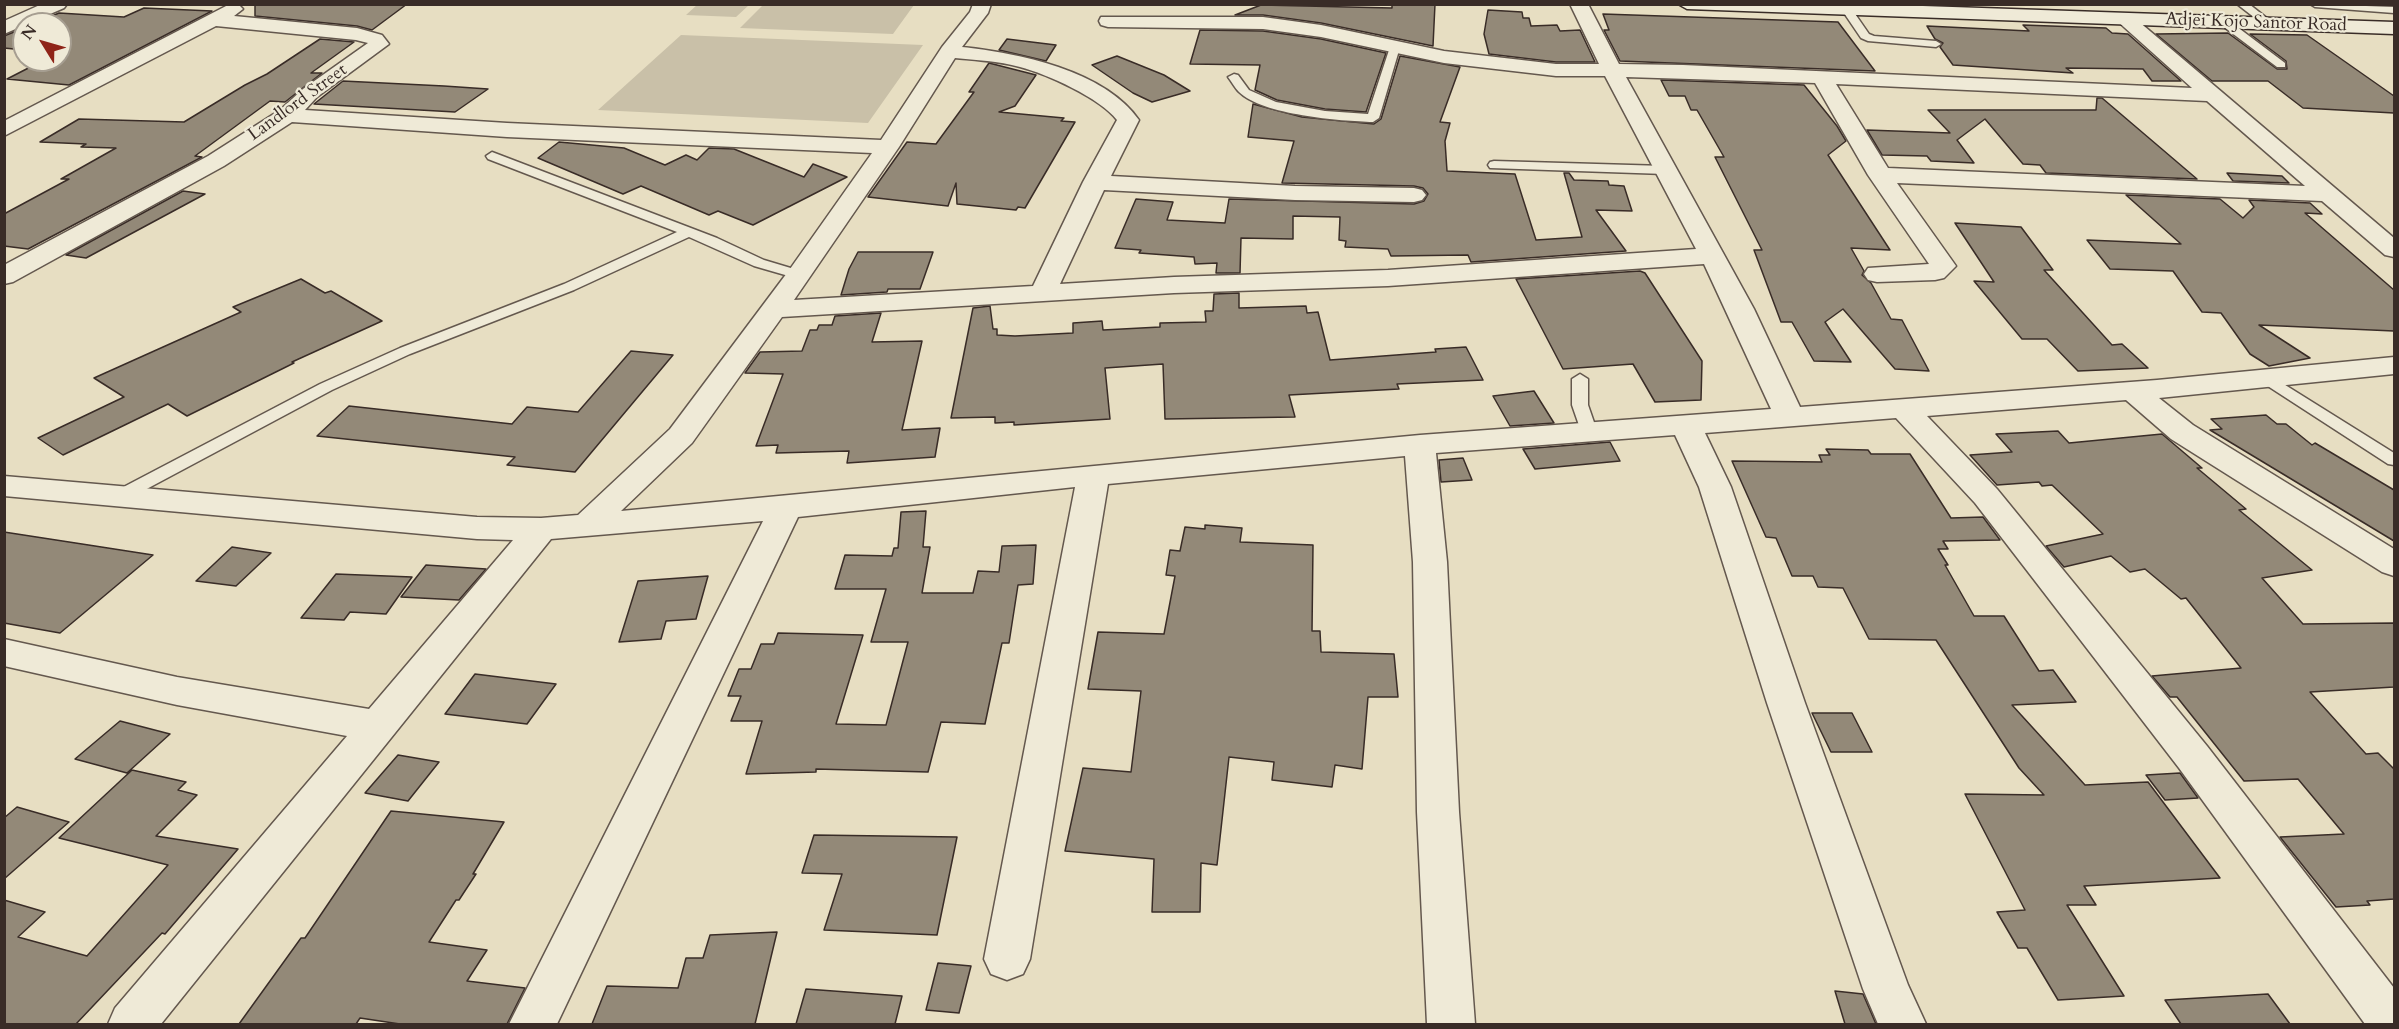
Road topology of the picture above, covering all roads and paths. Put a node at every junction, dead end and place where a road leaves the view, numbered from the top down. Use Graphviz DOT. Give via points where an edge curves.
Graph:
graph roads {
  1 [pos="58,4"];
  2 [pos="242,4"];
  3 [pos="982,4"];
  4 [pos="1579,4"];
  5 [pos="1687,4"];
  6 [pos="1948,4"];
  7 [pos="2315,4"];
  8 [pos="2248,8"];
  9 [pos="1847,10"];
  10 [pos="2394,10"];
  11 [pos="2394,18"];
  12 [pos="2124,19"];
  13 [pos="214,20"];
  14 [pos="1108,21"];
  15 [pos="2224,22"];
  16 [pos="10,23"];
  17 [pos="2268,23"];
  18 [pos="2394,28"];
  19 [pos="1936,44"];
  20 [pos="1395,47"];
  21 [pos="949,51"];
  22 [pos="2281,65"];
  23 [pos="1612,71"];
  24 [pos="1234,77"];
  25 [pos="1821,78"];
  26 [pos="2214,95"];
  27 [pos="288,115"];
  28 [pos="4,130"];
  29 [pos="888,147"];
  30 [pos="492,156"];
  31 [pos="1494,165"];
  32 [pos="1665,170"];
  33 [pos="1880,175"];
  34 [pos="1095,182"];
  35 [pos="2326,194"];
  36 [pos="1414,195"];
  37 [pos="688,232"];
  38 [pos="2394,250"];
  39 [pos="1711,255"];
  40 [pos="1877,274"];
  41 [pos="799,275"];
  42 [pos="4,276"];
  43 [pos="1043,292"];
  44 [pos="775,309"];
  45 [pos="2386,371"];
  46 [pos="2266,378"];
  47 [pos="1580,379"];
  48 [pos="2133,391"];
  49 [pos="1903,408"];
  50 [pos="1790,417"];
  51 [pos="1685,423"];
  52 [pos="1588,431"];
  53 [pos="1420,445"];
  54 [pos="2394,460"];
  55 [pos="1093,476"];
  56 [pos="4,486"];
  57 [pos="120,496"];
  58 [pos="786,508"];
  59 [pos="590,523"];
  60 [pos="541,528"];
  61 [pos="2394,564"];
  62 [pos="4,652"];
  63 [pos="377,726"];
  64 [pos="1007,959"];
  65 [pos="132,1024"];
  66 [pos="533,1024"];
  67 [pos="1451,1024"];
  68 [pos="1902,1024"];
  69 [pos="2393,1024"];
  1 -- 16 [label="street"];
  2 -- 13 [label="street"];
  3 -- 21 [label="street"];
  4 -- 23 [label="street"];
  5 -- 9 [label="street, Adjei Kojo Santor Road"];
  6 -- 8 [label="street, Adjei Kojo Santor Road"];
  7 -- 10 [label="lane"];
  8 -- 11 [label="street, Adjei Kojo Santor Road"];
  8 -- 17 [label="lane"];
  9 -- 12 [label="street, Adjei Kojo Santor Road"];
  9 -- 19 [label="lane" via="1865,36 1872,39"];
  12 -- 15 [label="street, Adjei Kojo Santor Road"];
  12 -- 26 [label="street"];
  13 -- 27 [label="street, Landlord Street" via="357,34 379,44 310,93"];
  13 -- 28 [label="street"];
  14 -- 20 [label="street" via="1263,23"];
  15 -- 17 [label="street, Adjei Kojo Santor Road"];
  15 -- 22 [label="lane"];
  17 -- 18 [label="street, Adjei Kojo Santor Road"];
  20 -- 23 [label="street" via="1499,65"];
  20 -- 24 [label="lane" via="1373,117 1341,118 1275,104 1244,92"];
  21 -- 29 [label="street"];
  21 -- 34 [label="street" via="1032,64 1094,93 1125,113 1128,120"];
  23 -- 25 [label="street"];
  23 -- 32 [label="street"];
  25 -- 26 [label="street"];
  25 -- 33 [label="street"];
  26 -- 35 [label="street"];
  27 -- 29 [label="street" via="507,130"];
  27 -- 42 [label="street, Landlord Street" via="216,161"];
  29 -- 41 [label="street"];
  30 -- 37 [label="lane"];
  31 -- 32 [label="lane"];
  32 -- 39 [label="street"];
  33 -- 35 [label="street"];
  33 -- 40 [label="street" via="1943,266 1935,272"];
  34 -- 36 [label="street"];
  34 -- 43 [label="street"];
  35 -- 38 [label="street"];
  37 -- 41 [label="lane" via="759,263"];
  37 -- 57 [label="lane" via="569,287 405,351 326,387"];
  39 -- 43 [label="street" via="1388,278"];
  39 -- 50 [label="street"];
  41 -- 44 [label="street"];
  43 -- 44 [label="street"];
  44 -- 59 [label="street" via="681,436"];
  45 -- 46 [label="street"];
  46 -- 48 [label="street"];
  46 -- 54 [label="lane"];
  47 -- 52 [label="lane" via="1580,405"];
  48 -- 49 [label="street"];
  48 -- 61 [label="street" via="2182,432"];
  49 -- 50 [label="street"];
  49 -- 69 [label="street" via="1986,496 2193,758"];
  50 -- 51 [label="street"];
  51 -- 52 [label="street"];
  51 -- 68 [label="street" via="1715,487 1878,967"];
  52 -- 53 [label="street"];
  53 -- 55 [label="street"];
  53 -- 67 [label="street" via="1430,562 1438,812"];
  55 -- 58 [label="street"];
  55 -- 64 [label="street"];
  56 -- 57 [label="street"];
  57 -- 60 [label="street" via="477,528"];
  58 -- 59 [label="street"];
  58 -- 66 [label="street"];
  59 -- 60 [label="street"];
  60 -- 63 [label="street"];
  62 -- 63 [label="street" via="177,691"];
  63 -- 65 [label="street"];
}
